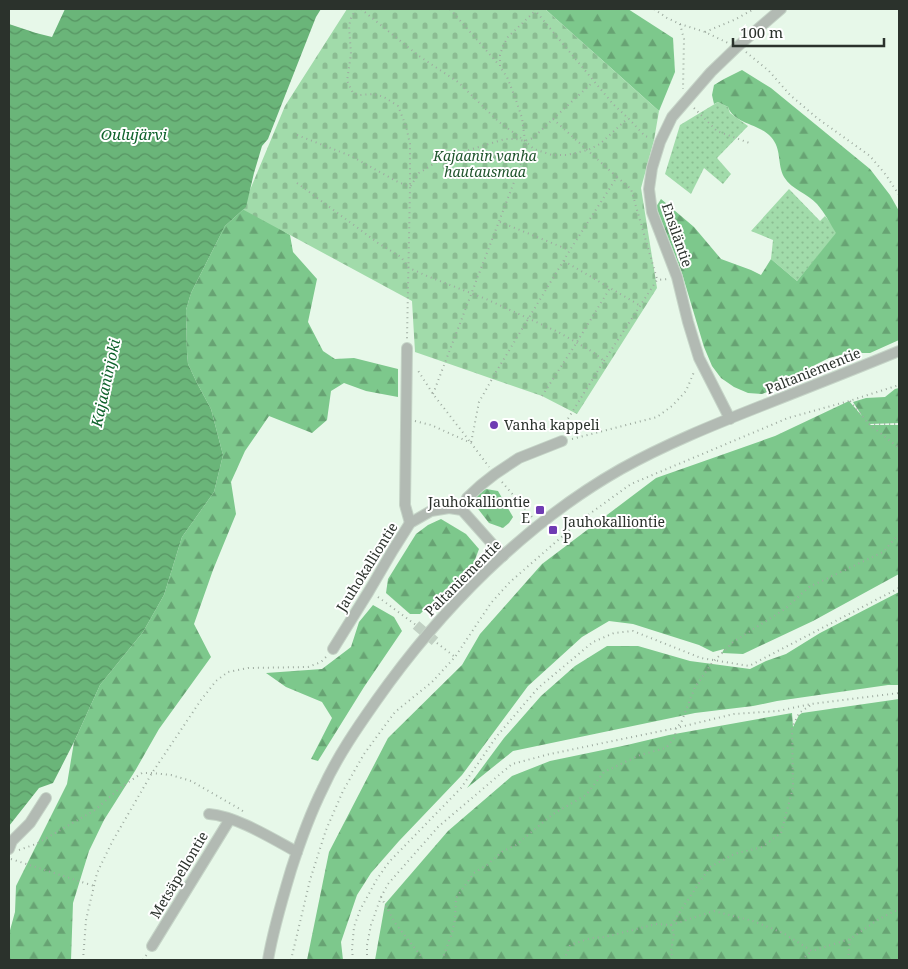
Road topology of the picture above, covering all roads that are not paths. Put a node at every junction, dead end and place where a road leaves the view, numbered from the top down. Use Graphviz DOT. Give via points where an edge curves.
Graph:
graph roads {
  1 [pos="781,9"];
  2 [pos="407,348"];
  3 [pos="899,351"];
  4 [pos="730,419"];
  5 [pos="562,441"];
  6 [pos="462,510"];
  7 [pos="410,523"];
  8 [pos="503,556"];
  9 [pos="333,649"];
  10 [pos="46,798"];
  11 [pos="209,814"];
  12 [pos="230,819"];
  13 [pos="13,850"];
  14 [pos="297,852"];
  15 [pos="152,946"];
  16 [pos="268,960"];
  1 -- 4 [label="street, Ensiläntie" via="711,72 672,117 660,142 649,190 652,212 677,277 700,358"];
  2 -- 7 [label="street" via="405,505"];
  3 -- 4 [label="street, Paltaniementie"];
  4 -- 8 [label="street, Paltaniementie" via="674,442 621,470 539,525"];
  5 -- 6 [label="street" via="520,458 495,474 467,498"];
  6 -- 7 [label="street, Jauhokalliontie" via="431,511"];
  6 -- 8 [label="street"];
  7 -- 9 [label="street, Jauhokalliontie"];
  8 -- 14 [label="street, Paltaniementie" via="439,620 358,726 323,788"];
  10 -- 13 [label="street" via="30,823 12,841"];
  11 -- 12 [label="street, Metsäpellontie"];
  12 -- 14 [label="street, Metsäpellontie"];
  12 -- 15 [label="street, Metsäpellontie"];
  14 -- 16 [label="street, Paltaniementie"];
}
